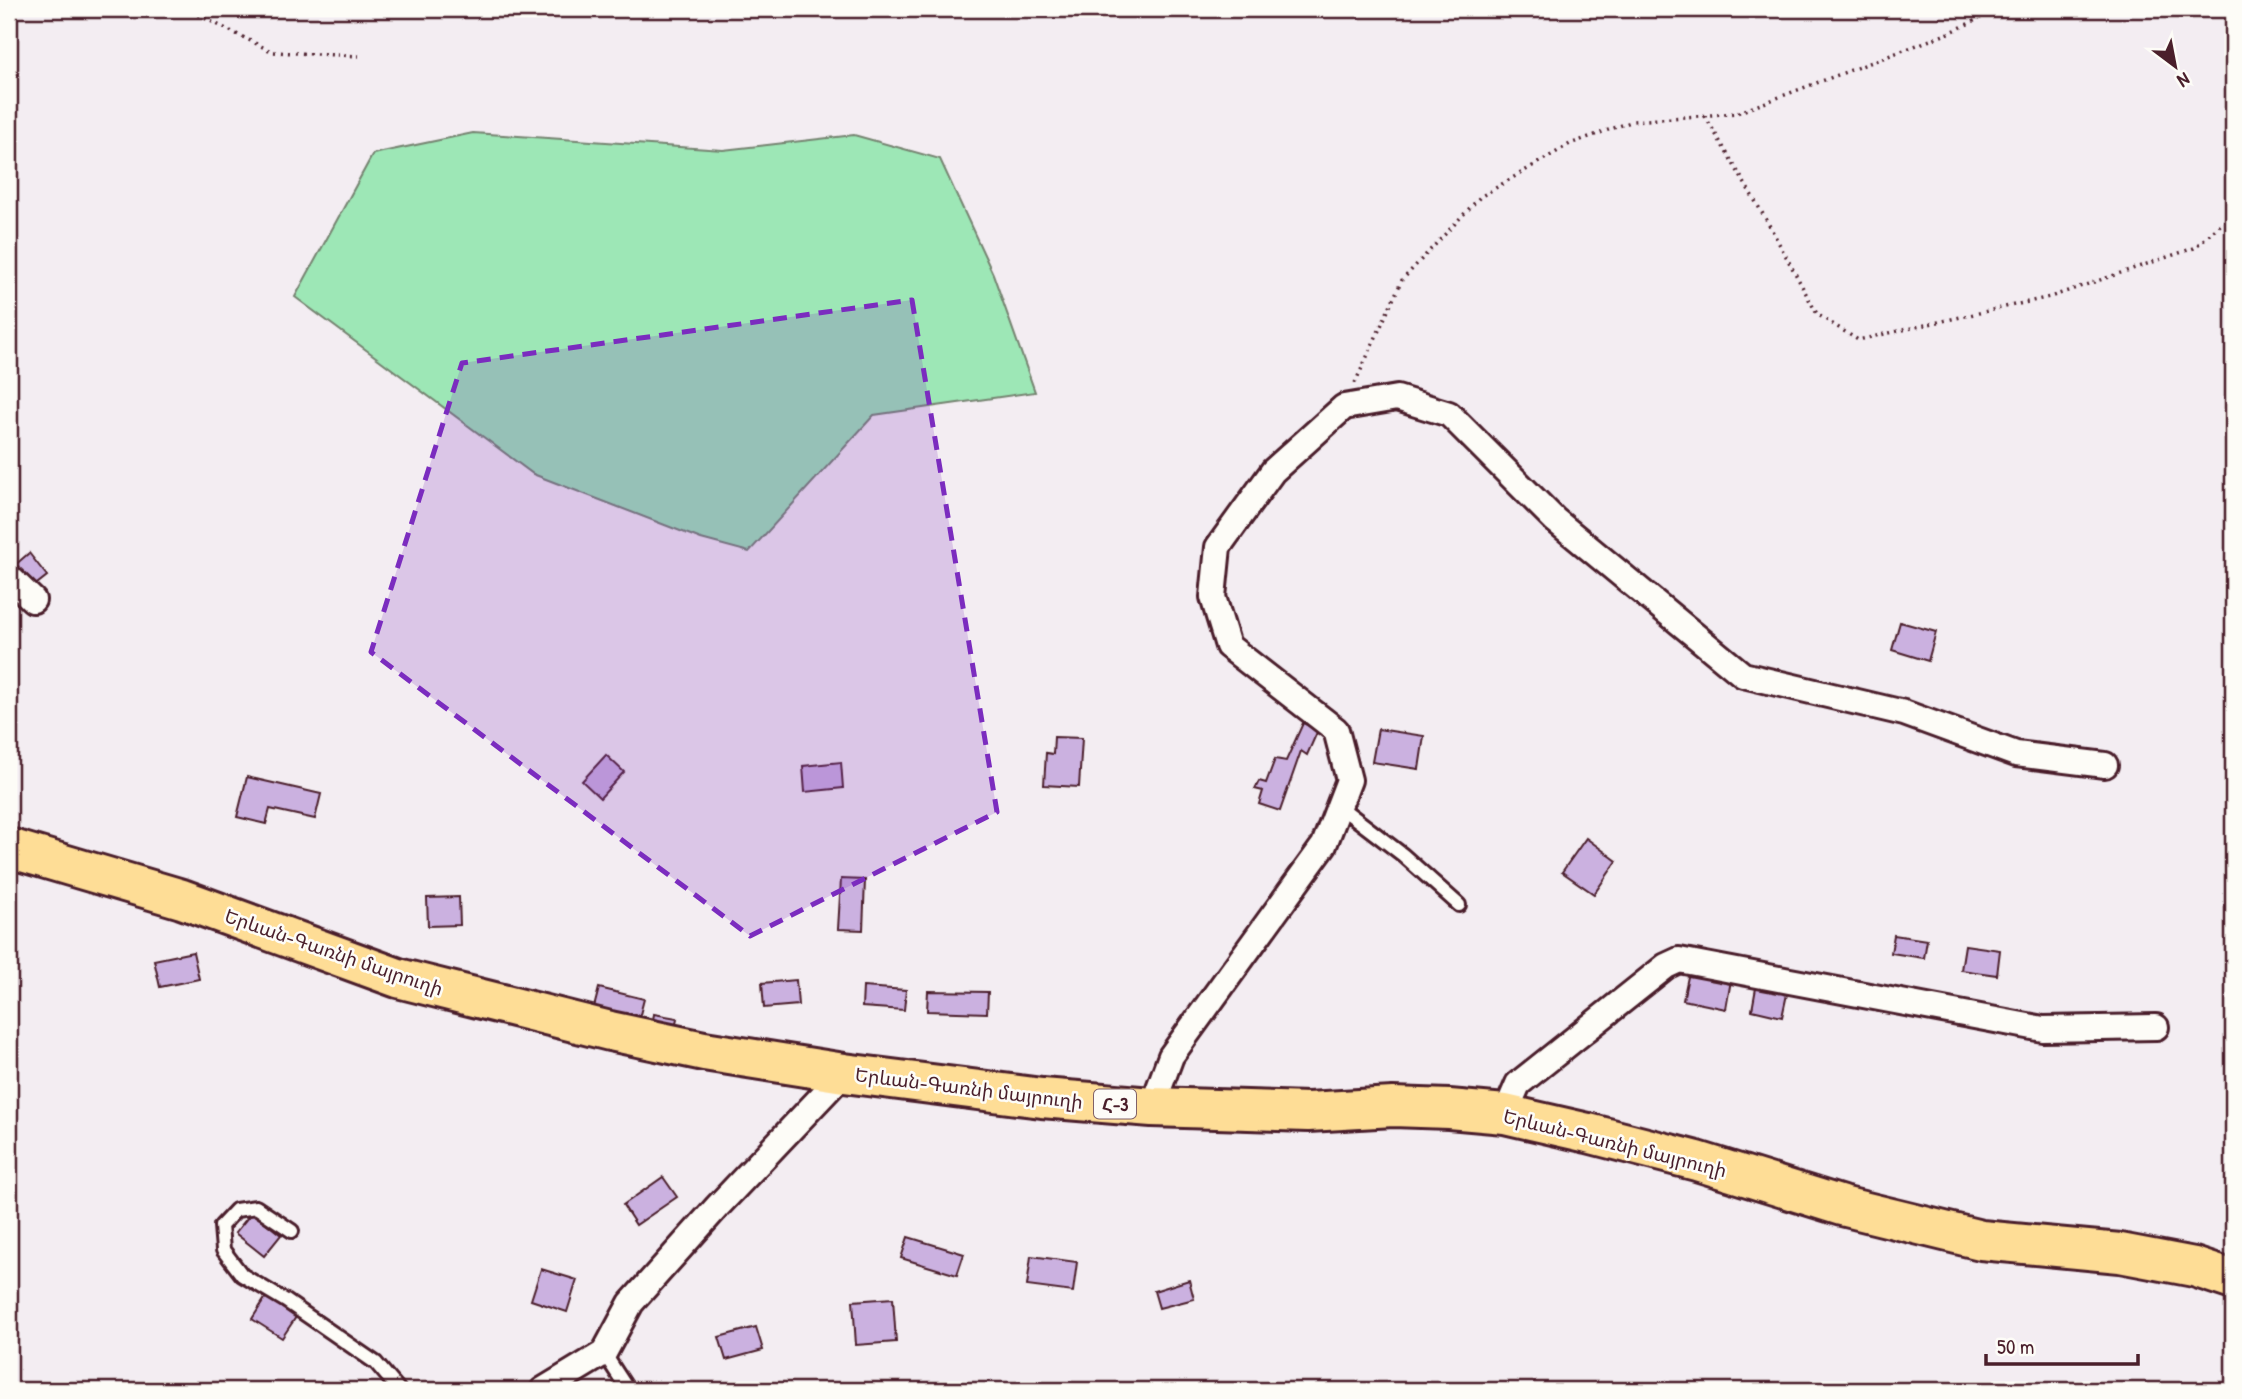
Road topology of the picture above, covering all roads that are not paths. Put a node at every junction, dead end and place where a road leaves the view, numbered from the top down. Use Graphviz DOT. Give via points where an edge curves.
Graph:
graph roads {
  1 [pos="9,577"];
  2 [pos="33,600"];
  3 [pos="2105,765"];
  4 [pos="1339,806"];
  5 [pos="9,848"];
  6 [pos="1459,905"];
  7 [pos="2156,1027"];
  8 [pos="844,1073"];
  9 [pos="1152,1107"];
  10 [pos="1505,1114"];
  11 [pos="292,1231"];
  12 [pos="2233,1280"];
  13 [pos="604,1353"];
  14 [pos="399,1390"];
  15 [pos="543,1390"];
  16 [pos="628,1390"];
  1 -- 2 [label="street"];
  3 -- 4 [label="street" via="2016,754 1904,713 1743,675 1555,520 1449,414 1397,398 1344,407 1273,471 1218,547 1213,597 1228,646 1336,730 1349,780"];
  4 -- 6 [label="lane"];
  4 -- 9 [label="street" via="1324,845 1171,1056"];
  5 -- 8 [label="main road, Երևան-Գառնի մայրուղի / Հ-3" via="182,900 398,978 610,1031"];
  7 -- 10 [label="street" via="2043,1030 1679,960 1518,1084"];
  8 -- 9 [label="main road, Երևան-Գառնի մայրուղի / Հ-3"];
  8 -- 13 [label="street" via="631,1303"];
  9 -- 10 [label="main road, Երևան-Գառնի մայրուղի / Հ-3" via="1308,1112 1393,1107"];
  10 -- 12 [label="main road, Երևան-Գառնի մայրուղի / Հ-3" via="1981,1240 2120,1253"];
  11 -- 14 [label="lane" via="256,1207 236,1210 222,1226 223,1250 242,1275 376,1363"];
  13 -- 15 [label="street"];
  13 -- 16 [label="lane"];
}
